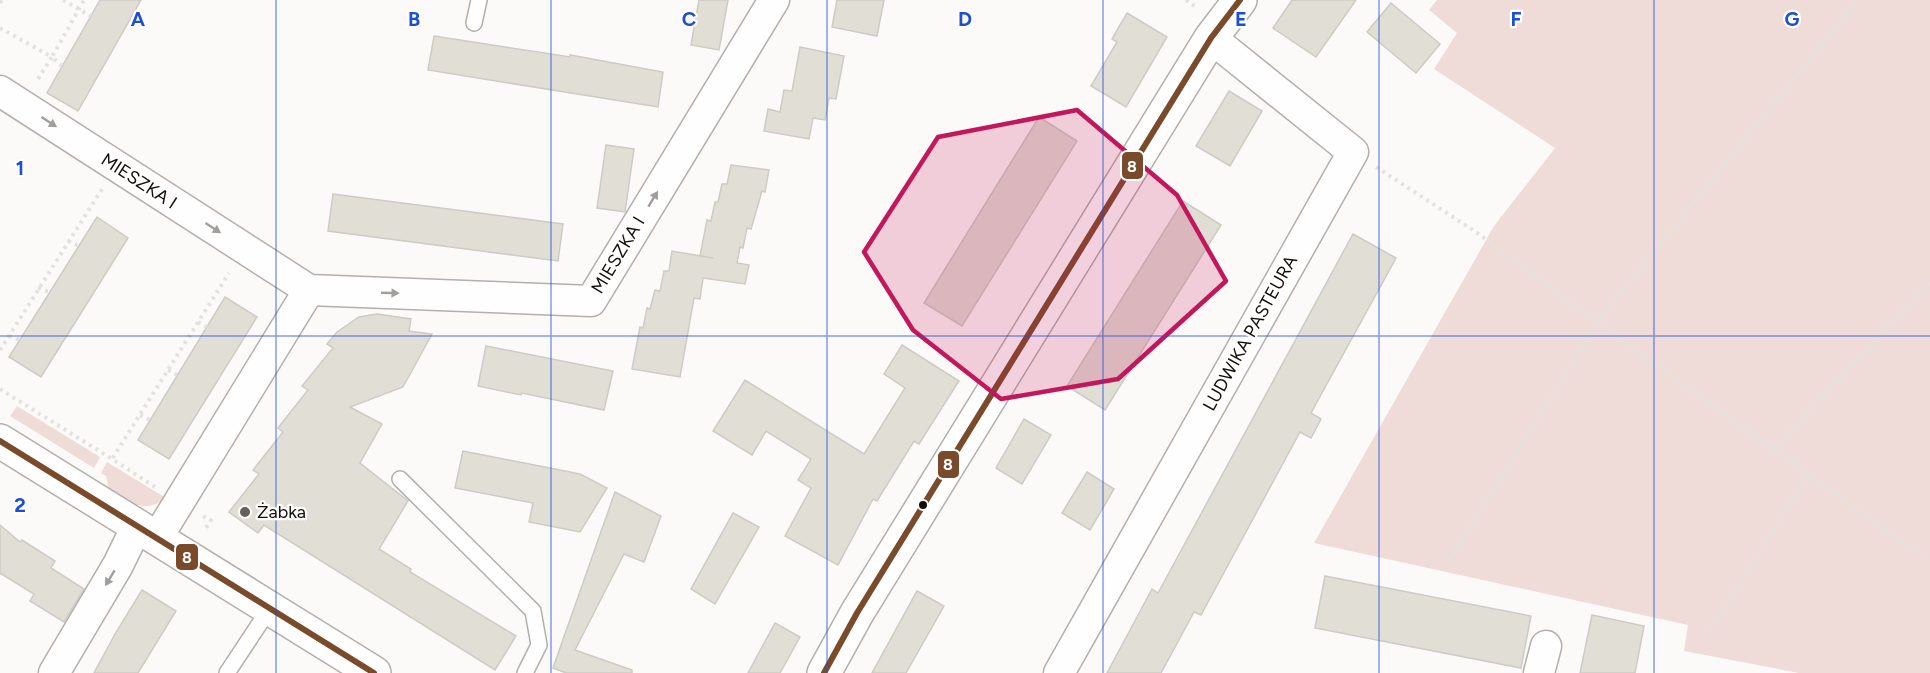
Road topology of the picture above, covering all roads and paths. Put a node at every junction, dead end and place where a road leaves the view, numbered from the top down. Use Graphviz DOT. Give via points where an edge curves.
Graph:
graph roads {
  1 [pos="63,0"];
  2 [pos="84,0"];
  3 [pos="478,0"];
  4 [pos="774,0"];
  5 [pos="1240,0"];
  6 [pos="1858,0"];
  7 [pos="78,9"];
  8 [pos="91,16"];
  9 [pos="474,23"];
  10 [pos="0,28"];
  11 [pos="1211,38"];
  12 [pos="52,57"];
  13 [pos="62,66"];
  14 [pos="34,84"];
  15 [pos="0,91"];
  16 [pos="1353,152"];
  17 [pos="106,182"];
  18 [pos="68,241"];
  19 [pos="79,246"];
  20 [pos="233,266"];
  21 [pos="1930,282"];
  22 [pos="38,288"];
  23 [pos="309,290"];
  24 [pos="50,292"];
  25 [pos="198,322"];
  26 [pos="1597,322"];
  27 [pos="207,327"];
  28 [pos="9,336"];
  29 [pos="20,340"];
  30 [pos="0,350"];
  31 [pos="168,370"];
  32 [pos="177,375"];
  33 [pos="0,389"];
  34 [pos="140,415"];
  35 [pos="150,420"];
  36 [pos="0,441"];
  37 [pos="1774,449"];
  38 [pos="112,459"];
  39 [pos="1809,474"];
  40 [pos="400,479"];
  41 [pos="157,488"];
  42 [pos="147,532"];
  43 [pos="1449,561"];
  44 [pos="1930,562"];
  45 [pos="270,608"];
  46 [pos="1710,631"];
  47 [pos="54,673"];
  48 [pos="227,673"];
  49 [pos="374,673"];
  50 [pos="525,673"];
  51 [pos="824,673"];
  52 [pos="1059,673"];
  1 -- 7 [label="path"];
  2 -- 7 [label="path"];
  3 -- 9 [label="lane"];
  23 -- 4 [label="street, MIESZKA I, one-way" via="591,301"];
  5 -- 11 [label="street"];
  6 -- 26 [label="path"];
  7 -- 8 [label="path"];
  7 -- 12 [label="path"];
  10 -- 12 [label="path"];
  11 -- 16 [label="street"];
  11 -- 51 [label="street" via="857,613"];
  12 -- 13 [label="path"];
  12 -- 14 [label="path"];
  15 -- 23 [label="street, MIESZKA I, one-way"];
  16 -- 26 [label="path" via="1476,232"];
  16 -- 52 [label="street, LUDWIKA PASTEURA"];
  17 -- 18 [label="path"];
  18 -- 19 [label="path"];
  18 -- 22 [label="path"];
  20 -- 25 [label="path"];
  21 -- 37 [label="path"];
  22 -- 24 [label="path"];
  22 -- 28 [label="path"];
  23 -- 42 [label="street"];
  25 -- 27 [label="path"];
  25 -- 31 [label="path"];
  26 -- 37 [label="path"];
  26 -- 43 [label="path"];
  28 -- 29 [label="path"];
  28 -- 30 [label="path"];
  31 -- 32 [label="path"];
  31 -- 34 [label="path"];
  33 -- 38 [label="path"];
  34 -- 35 [label="path"];
  34 -- 38 [label="path"];
  36 -- 42 [label="street"];
  37 -- 39 [label="path"];
  38 -- 41 [label="path"];
  39 -- 44 [label="path"];
  39 -- 46 [label="path"];
  40 -- 50 [label="lane" via="533,610 539,645"];
  42 -- 45 [label="street"];
  42 -- 47 [label="street, one-way" via="118,565"];
  45 -- 48 [label="lane"];
  45 -- 49 [label="street"];
}
